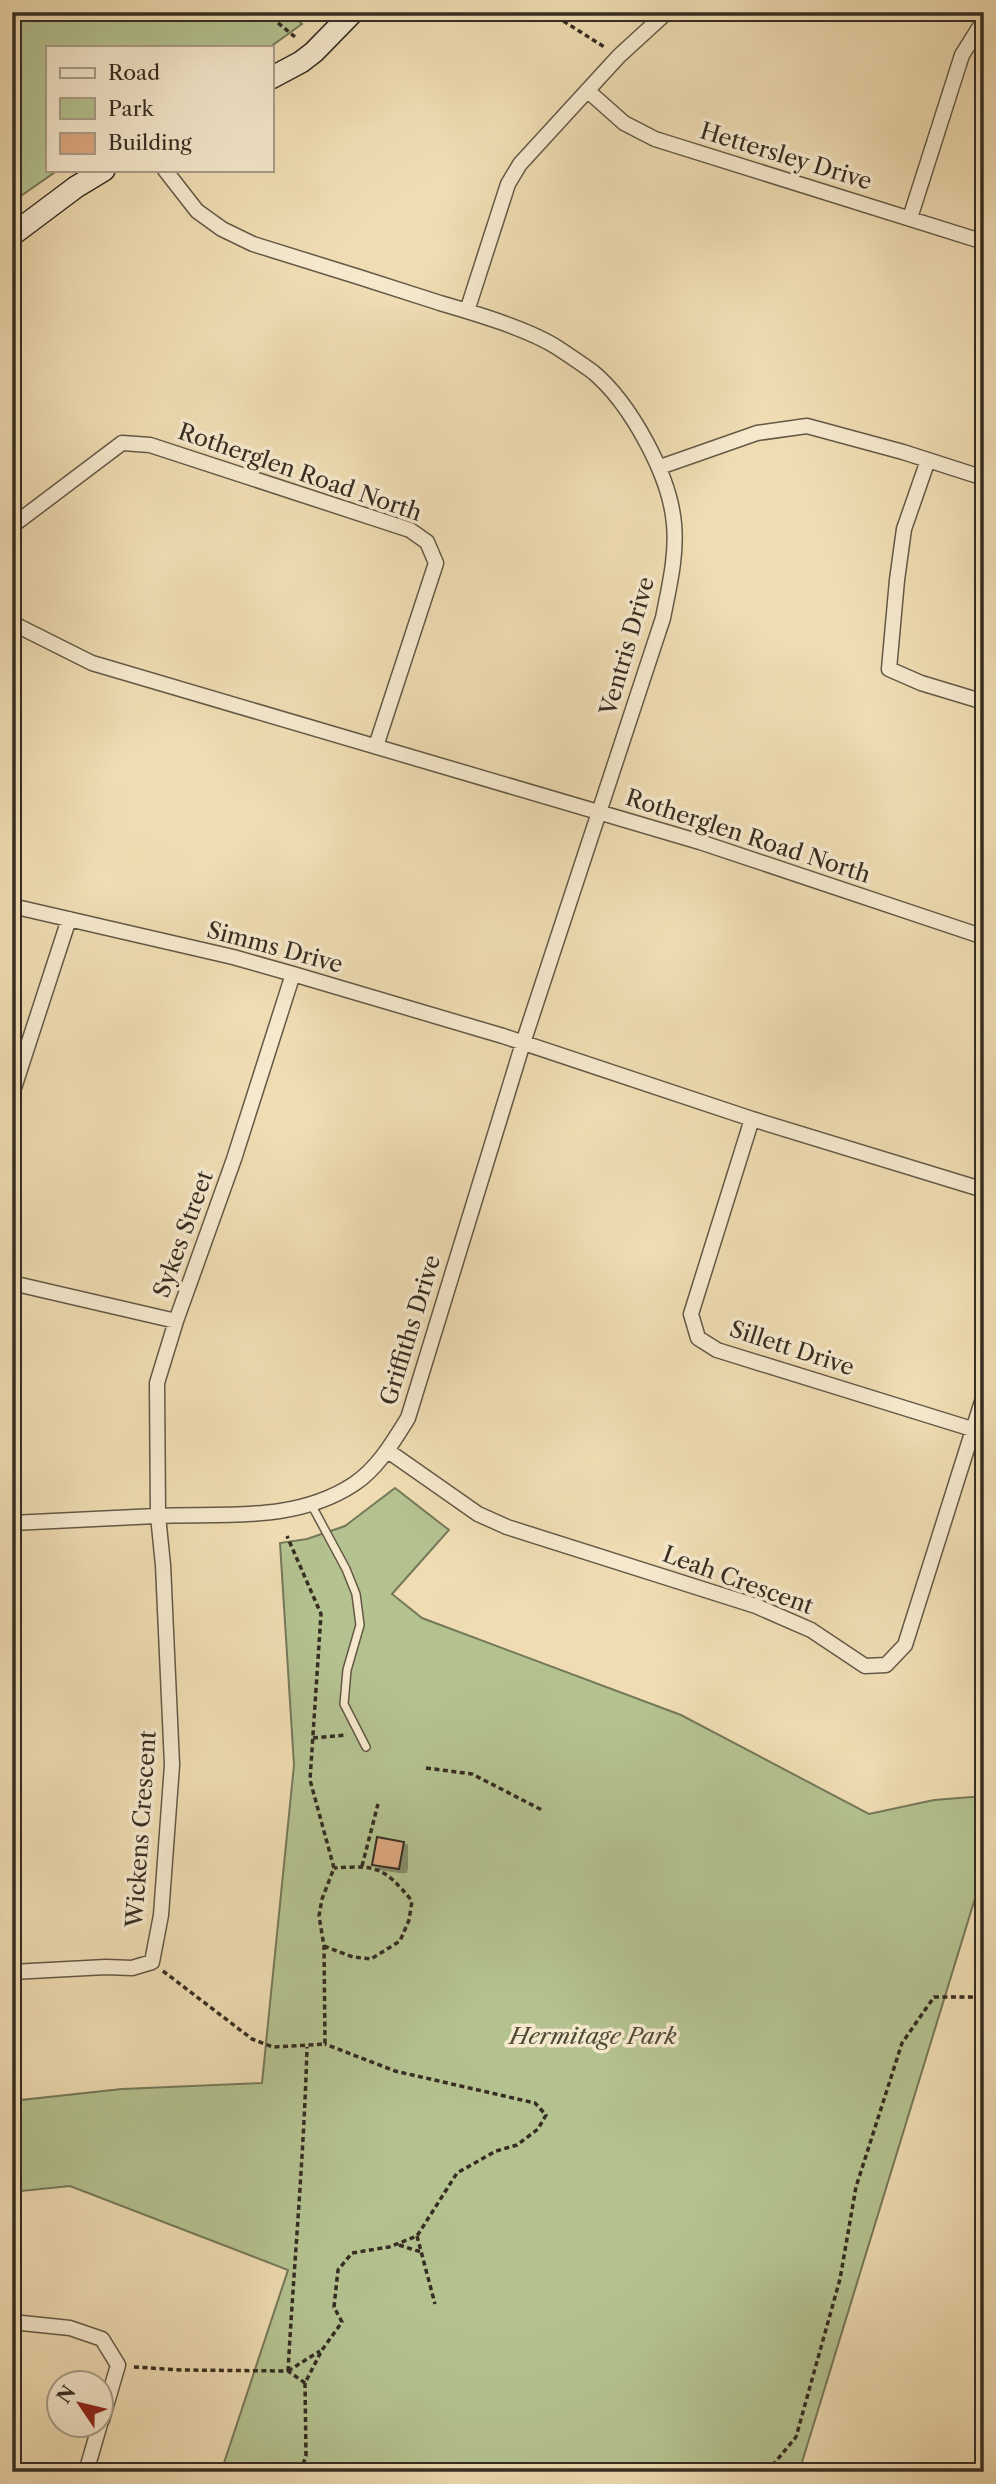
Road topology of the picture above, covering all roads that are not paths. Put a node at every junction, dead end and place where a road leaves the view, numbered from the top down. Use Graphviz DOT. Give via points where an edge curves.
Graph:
graph roads {
  1 [pos="353,12"];
  2 [pos="667,12"];
  3 [pos="984,20"];
  4 [pos="273,77"];
  5 [pos="588,91"];
  6 [pos="101,172"];
  7 [pos="167,172"];
  8 [pos="910,218"];
  9 [pos="12,235"];
  10 [pos="984,242"];
  11 [pos="467,311"];
  12 [pos="928,460"];
  13 [pos="660,467"];
  14 [pos="984,478"];
  15 [pos="12,526"];
  16 [pos="12,622"];
  17 [pos="984,702"];
  18 [pos="376,746"];
  19 [pos="600,813"];
  20 [pos="12,906"];
  21 [pos="69,919"];
  22 [pos="984,937"];
  23 [pos="293,974"];
  24 [pos="523,1043"];
  25 [pos="12,1094"];
  26 [pos="752,1119"];
  27 [pos="984,1190"];
  28 [pos="12,1283"];
  29 [pos="176,1321"];
  30 [pos="984,1395"];
  31 [pos="972,1429"];
  32 [pos="388,1451"];
  33 [pos="311,1504"];
  34 [pos="158,1516"];
  35 [pos="12,1523"];
  36 [pos="366,1747"];
  37 [pos="12,1972"];
  38 [pos="12,2322"];
  39 [pos="116,2372"];
  40 [pos="96,2438"];
  41 [pos="86,2472"];
  1 -- 4 [label="street" via="314,52"];
  2 -- 5 [label="street"];
  3 -- 8 [label="street" via="962,55"];
  5 -- 8 [label="street, Hettersley Drive" via="624,123 655,139"];
  5 -- 11 [label="street" via="520,164 508,184"];
  6 -- 9 [label="street"];
  7 -- 11 [label="street, Ventris Drive" via="197,211 253,244"];
  8 -- 10 [label="street, Hettersley Drive"];
  11 -- 13 [label="street, Ventris Drive" via="556,346 595,373 636,424"];
  12 -- 13 [label="street" via="807,426 757,433"];
  12 -- 14 [label="street"];
  12 -- 17 [label="street" via="904,529 889,669"];
  13 -- 19 [label="street, Ventris Drive" via="674,522 673,567 663,618"];
  15 -- 18 [label="street, Rotherglen Road North" via="122,443 150,445 410,530 428,542 436,564"];
  16 -- 18 [label="street, Rotherglen Road North" via="92,663"];
  18 -- 19 [label="street, Rotherglen Road North"];
  19 -- 22 [label="street, Rotherglen Road North"];
  19 -- 24 [label="street, Ventris Drive"];
  20 -- 21 [label="street, Simms Drive"];
  21 -- 23 [label="street, Simms Drive"];
  21 -- 25 [label="street"];
  23 -- 24 [label="street, Simms Drive"];
  23 -- 29 [label="street, Sykes Street"];
  24 -- 26 [label="street"];
  24 -- 32 [label="street, Griffiths Drive" via="408,1418"];
  26 -- 27 [label="street"];
  26 -- 31 [label="street, Sillett Drive" via="691,1314 698,1338 717,1350"];
  28 -- 29 [label="street"];
  29 -- 34 [label="street, Sykes Street" via="157,1383"];
  30 -- 31 [label="street, Leah Crescent"];
  31 -- 32 [label="street, Leah Crescent" via="905,1645 886,1665 865,1666 811,1630 756,1606 478,1514"];
  32 -- 33 [label="street, Griffiths Drive" via="355,1483"];
  33 -- 34 [label="street, Griffiths Drive" via="274,1513"];
  33 -- 36 [label="lane" via="356,1594 360,1625 347,1670 344,1704"];
  34 -- 35 [label="street, Griffiths Drive"];
  34 -- 37 [label="street, Wickens Crescent" via="172,1765 161,1915 152,1962 132,1969"];
  38 -- 39 [label="street" via="70,2328 102,2339 118,2365"];
  40 -- 41 [label="street"];
}
